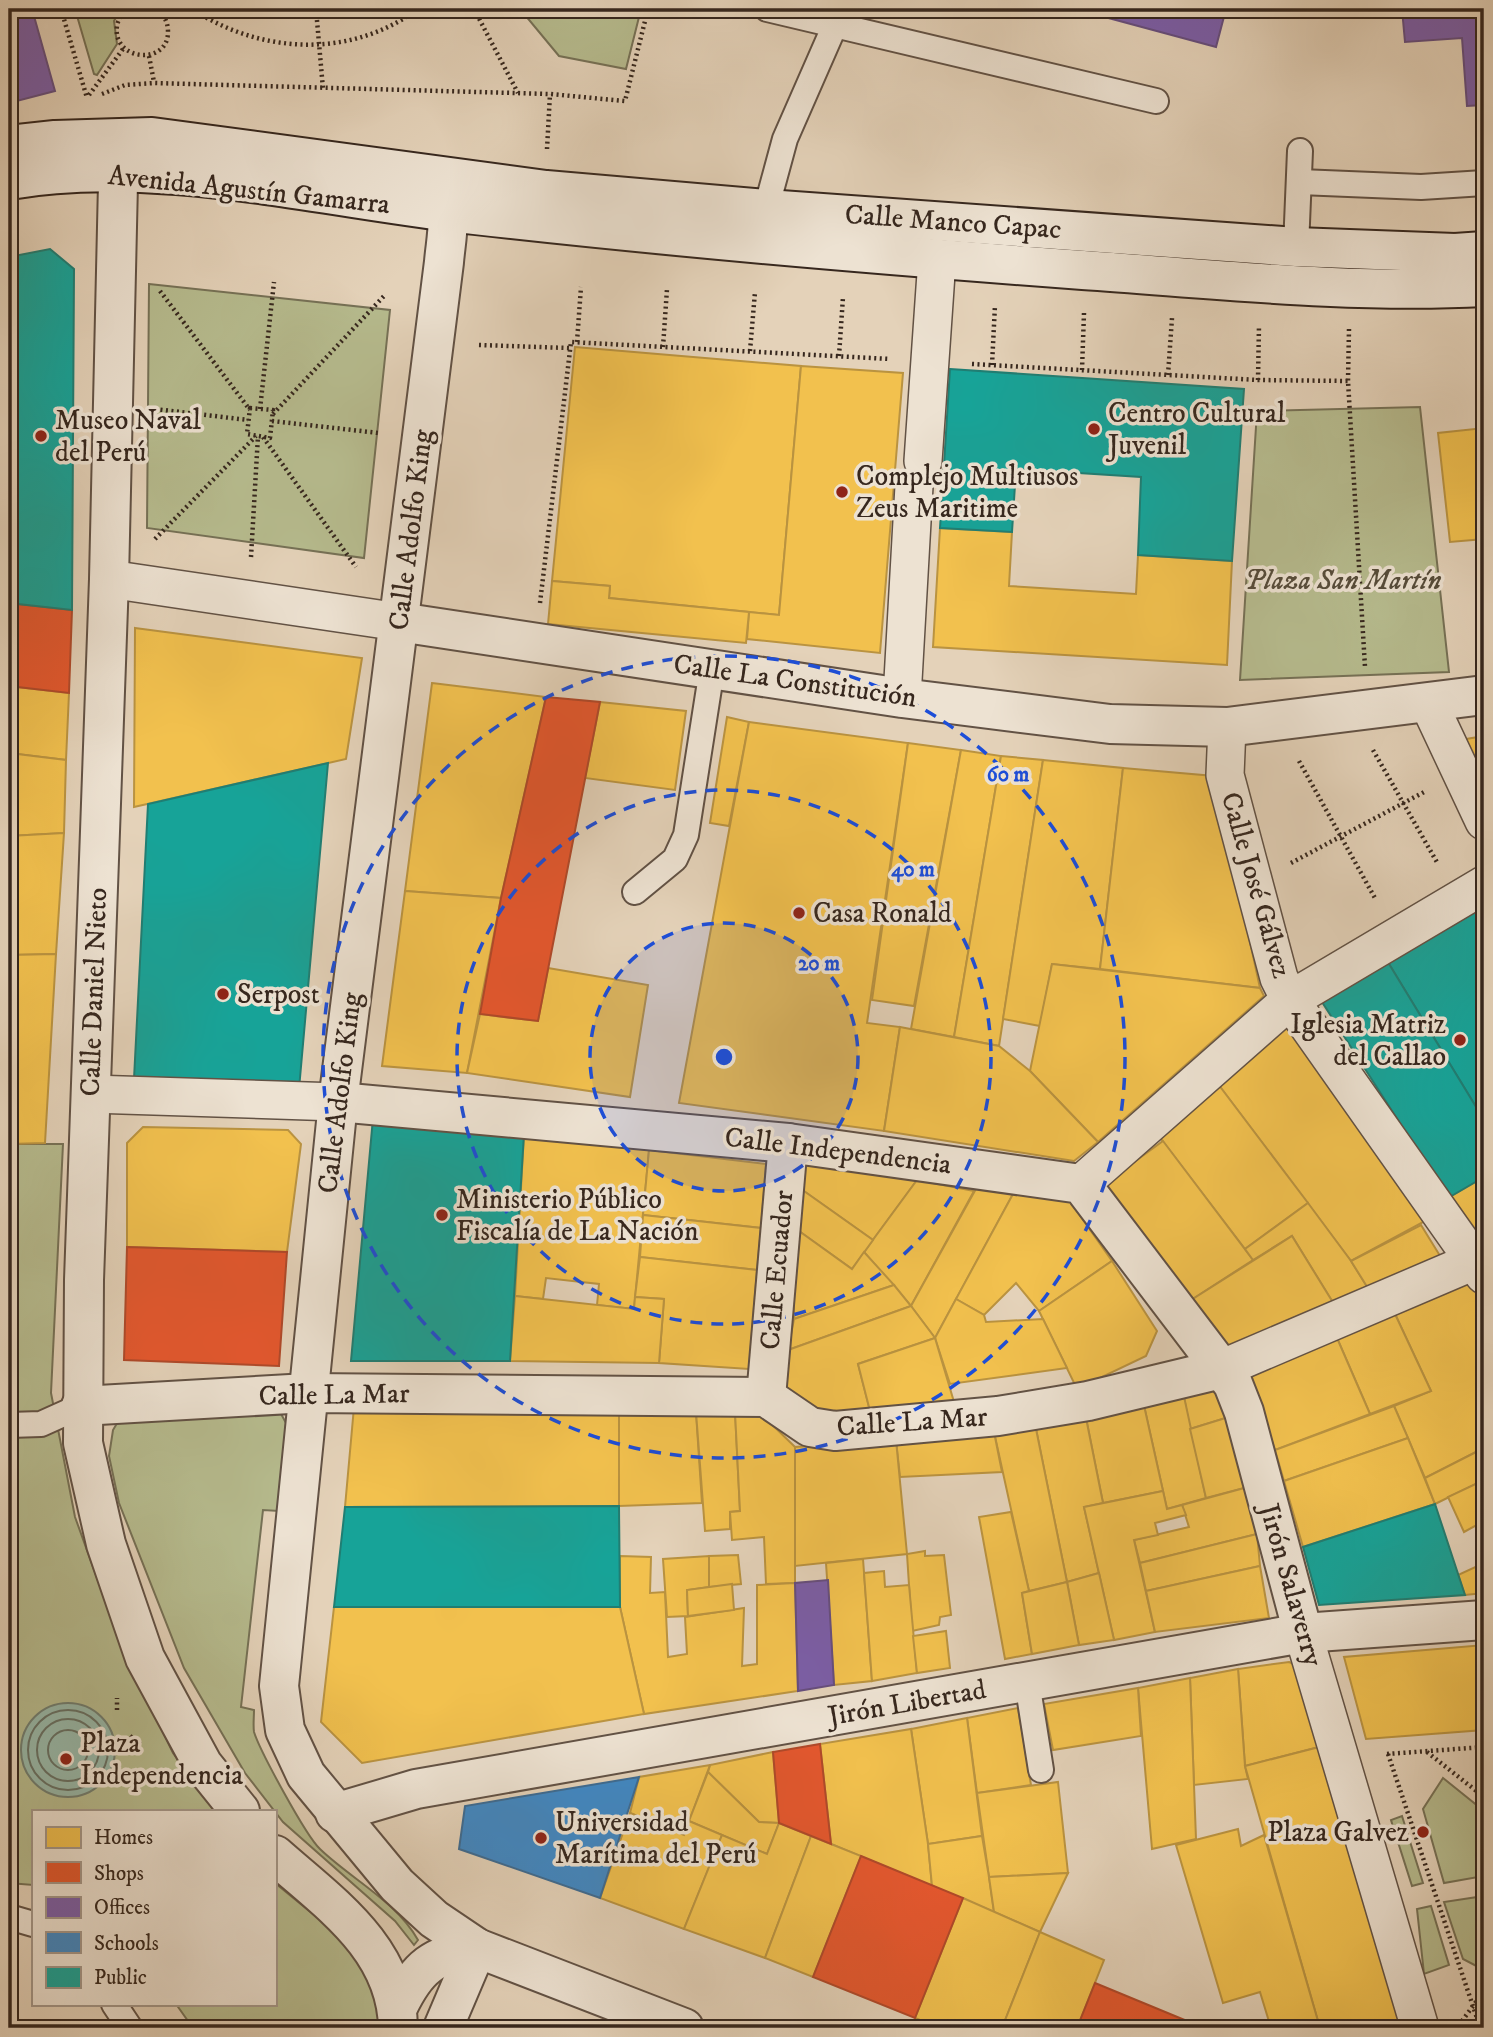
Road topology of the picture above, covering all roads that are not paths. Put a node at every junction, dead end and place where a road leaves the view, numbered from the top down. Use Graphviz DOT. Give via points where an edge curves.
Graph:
graph roads {
  1 [pos="767,9"];
  2 [pos="835,25"];
  3 [pos="1156,101"];
  4 [pos="9,145"];
  5 [pos="1300,151"];
  6 [pos="118,155"];
  7 [pos="422,175"];
  8 [pos="9,180"];
  9 [pos="1300,182"];
  10 [pos="1484,183"];
  11 [pos="766,209"];
  12 [pos="448,212"];
  13 [pos="1296,247"];
  14 [pos="1484,251"];
  15 [pos="937,259"];
  16 [pos="1484,287"];
  17 [pos="109,579"];
  18 [pos="399,622"];
  19 [pos="712,669"];
  20 [pos="1484,695"];
  21 [pos="902,698"];
  22 [pos="1429,704"];
  23 [pos="1227,727"];
  24 [pos="1484,821"];
  25 [pos="1484,884"];
  26 [pos="635,892"];
  27 [pos="1290,1000"];
  28 [pos="91,1094"];
  29 [pos="338,1102"];
  30 [pos="788,1143"];
  31 [pos="1081,1184"];
  32 [pos="1479,1268"];
  33 [pos="1221,1368"];
  34 [pos="308,1393"];
  35 [pos="766,1396"];
  36 [pos="81,1406"];
  37 [pos="9,1425"];
  38 [pos="1484,1620"];
  39 [pos="1303,1633"];
  40 [pos="1027,1682"];
  41 [pos="1041,1770"];
  42 [pos="239,1810"];
  43 [pos="335,1813"];
  44 [pos="276,1856"];
  45 [pos="9,1917"];
  46 [pos="32,1924"];
  47 [pos="477,1948"];
  48 [pos="115,2006"];
  49 [pos="398,2017"];
  50 [pos="131,2028"];
  51 [pos="443,2028"];
  52 [pos="684,2028"];
  53 [pos="1420,2028"];
  1 -- 2 [label="lane"];
  2 -- 3 [label="lane"];
  2 -- 11 [label="lane" via="785,139"];
  4 -- 6 [label="street, Avenida Agustín Gamarra"];
  5 -- 9 [label="lane"];
  6 -- 7 [label="street, Avenida Agustín Gamarra" via="182,141"];
  6 -- 8 [label="street, Avenida Agustín Gamarra" via="51,175"];
  6 -- 12 [label="street, Avenida Agustín Gamarra" via="212,180"];
  6 -- 17 [label="street, Calle Daniel Nieto"];
  7 -- 11 [label="street, Calle Manco Capac"];
  7 -- 12 [label="street" via="442,191"];
  9 -- 10 [label="lane" via="1421,187"];
  9 -- 13 [label="lane"];
  11 -- 13 [label="street, Calle Manco Capac"];
  12 -- 15 [label="street, Calle Manco Capac"];
  12 -- 18 [label="street, Calle Adolfo King"];
  13 -- 14 [label="street, Calle Manco Capac"];
  15 -- 16 [label="street, Calle Manco Capac" via="1350,289"];
  15 -- 21 [label="street"];
  17 -- 18 [label="street, Calle La Constitución"];
  17 -- 28 [label="street, Calle Daniel Nieto"];
  18 -- 19 [label="street, Calle La Constitución"];
  18 -- 29 [label="street, Calle Adolfo King"];
  19 -- 21 [label="street, Calle La Constitución"];
  19 -- 26 [label="lane" via="686,835 675,859"];
  20 -- 22 [label="street, Calle La Constitución"];
  21 -- 23 [label="street, Calle La Constitución" via="1110,724"];
  22 -- 23 [label="street, Calle La Constitución" via="1368,726"];
  22 -- 24 [label="street"];
  23 -- 27 [label="street, Calle José Gálvez" via="1225,775 1279,978"];
  25 -- 27 [label="street"];
  27 -- 31 [label="street"];
  27 -- 32 [label="street, Calle José Gálvez"];
  28 -- 29 [label="street, Calle Independencia"];
  28 -- 36 [label="street, Calle Daniel Nieto"];
  29 -- 30 [label="street, Calle Independencia"];
  29 -- 34 [label="street, Calle Adolfo King"];
  30 -- 31 [label="street, Calle Independencia"];
  30 -- 35 [label="street, Calle Ecuador"];
  31 -- 33 [label="street, Jirón Salaverry"];
  32 -- 33 [label="street, Calle La Mar"];
  33 -- 35 [label="street, Calle La Mar" via="998,1416 835,1431 810,1427"];
  33 -- 39 [label="street, Jirón Salaverry" via="1244,1412"];
  34 -- 35 [label="street, Calle La Mar"];
  34 -- 36 [label="street, Calle La Mar"];
  34 -- 43 [label="street, Calle Adolfo King" via="279,1686 285,1730 306,1774"];
  36 -- 37 [label="lane" via="41,1424"];
  36 -- 42 [label="street, Calle Daniel Nieto" via="94,1499 145,1658 203,1765"];
  38 -- 39 [label="street, Jirón Libertad"];
  39 -- 40 [label="street, Jirón Libertad"];
  39 -- 53 [label="street, Jirón Salaverry"];
  40 -- 41 [label="lane"];
  40 -- 43 [label="street, Jirón Libertad" via="416,1789"];
  43 -- 47 [label="street, Calle Adolfo King" via="397,1885 434,1919"];
  44 -- 49 [label="street" via="372,1945 387,1972"];
  45 -- 46 [label="lane"];
  47 -- 49 [label="street" via="451,1952 427,1964 409,1983"];
  47 -- 51 [label="street"];
  47 -- 52 [label="street, Calle Adolfo King"];
  48 -- 50 [label="lane"];
}
